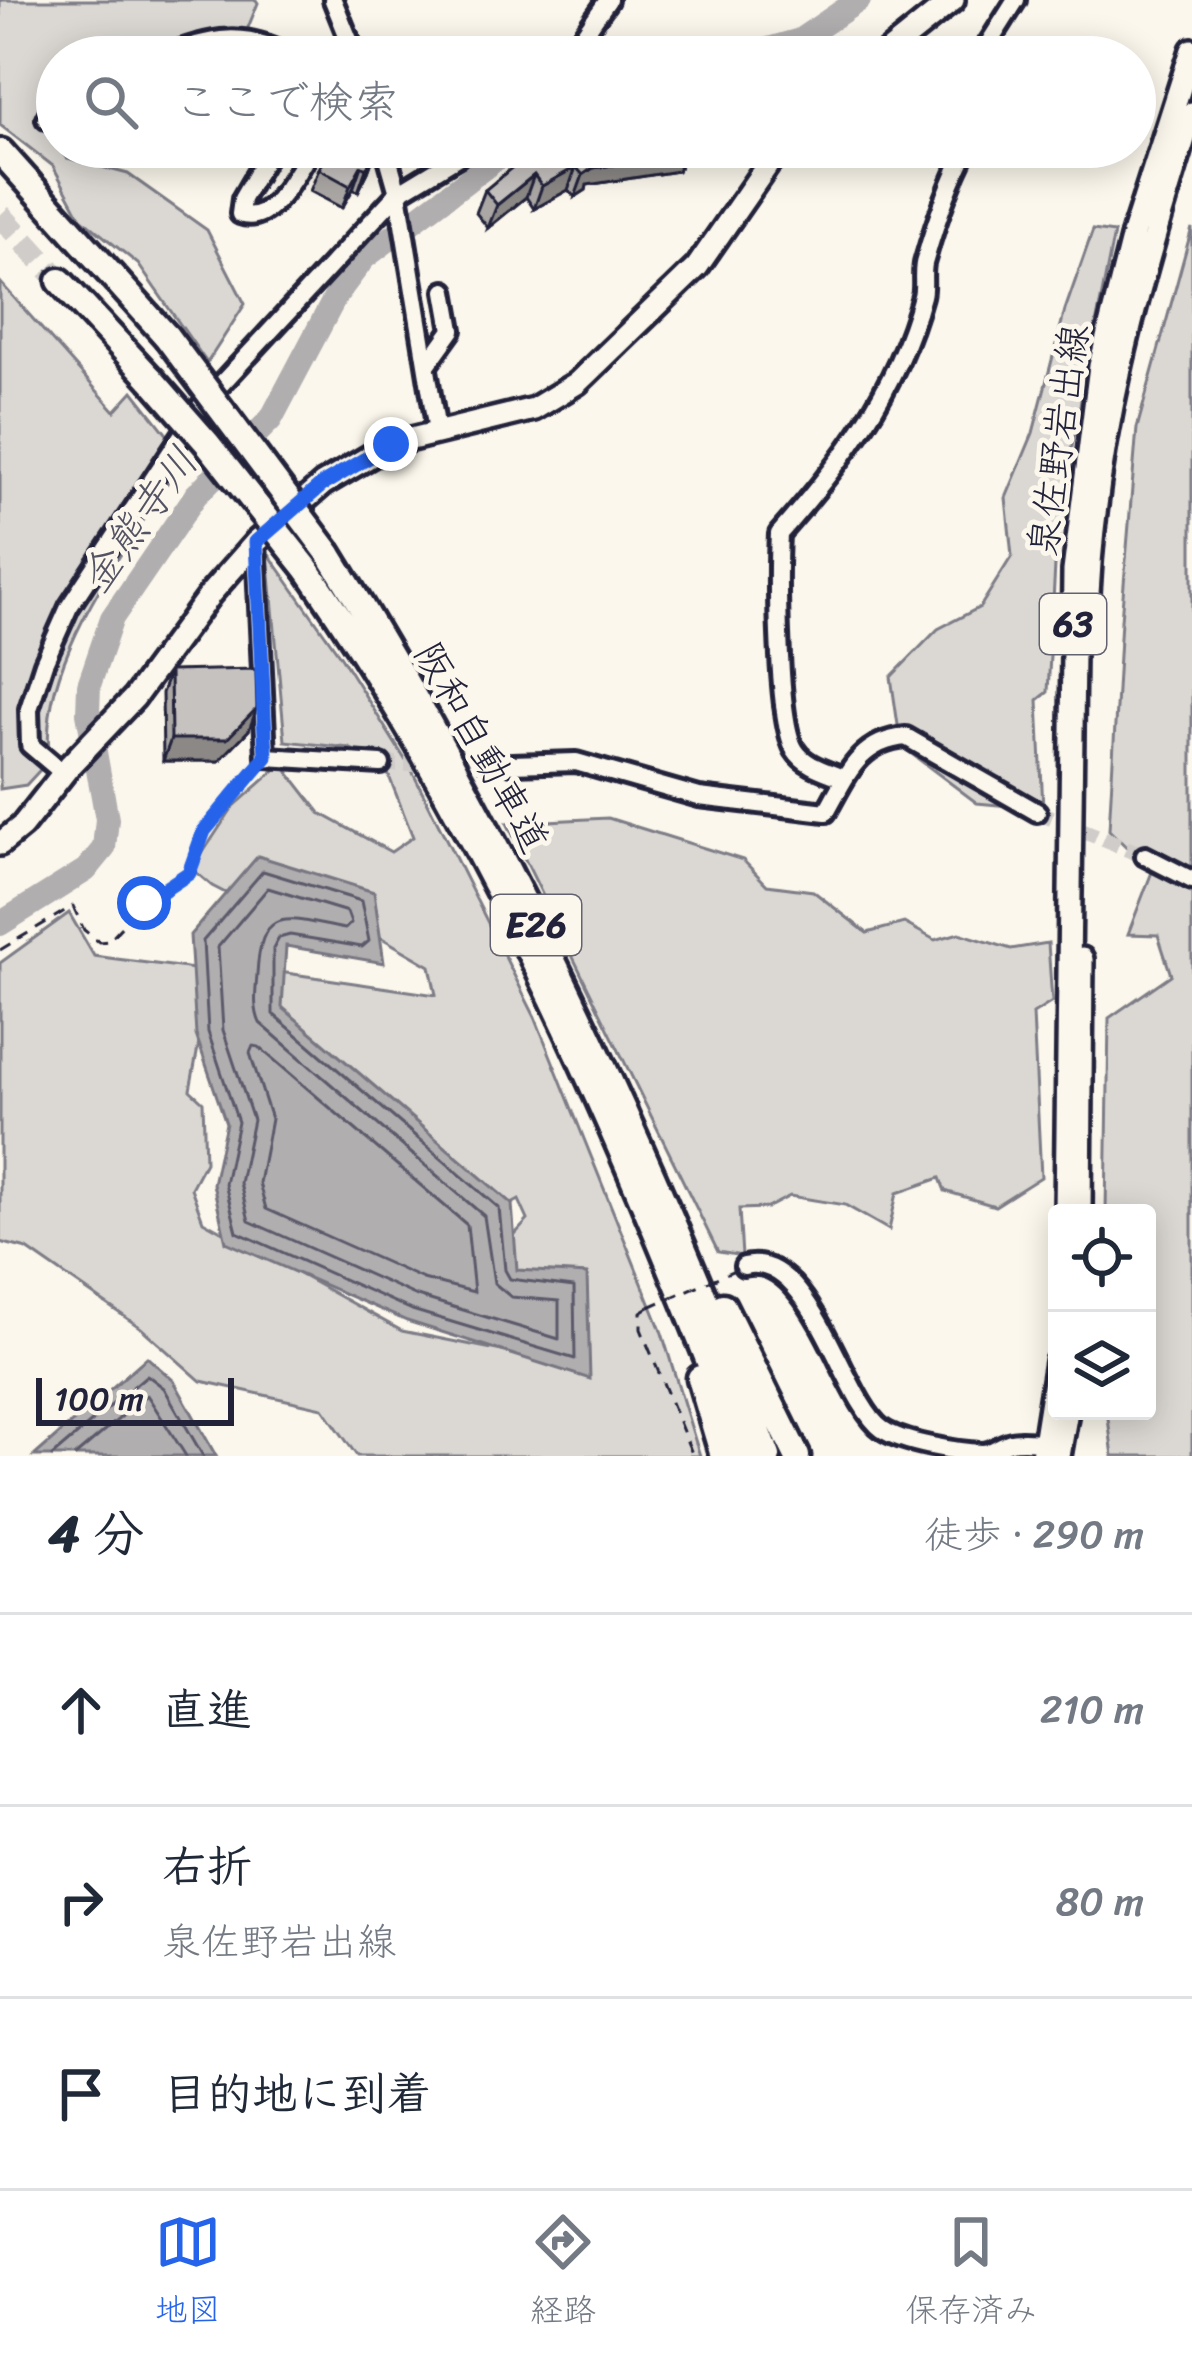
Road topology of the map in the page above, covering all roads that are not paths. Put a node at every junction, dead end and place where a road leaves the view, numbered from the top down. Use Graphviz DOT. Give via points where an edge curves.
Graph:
graph roads {
  1 [pos="333,0"];
  2 [pos="608,0"];
  3 [pos="953,0"];
  4 [pos="1016,0"];
  5 [pos="348,36"];
  6 [pos="583,36"];
  7 [pos="908,36"];
  8 [pos="993,36"];
  9 [pos="1192,50"];
  10 [pos="1192,113"];
  11 [pos="2,152"];
  12 [pos="1156,164"];
  13 [pos="260,168"];
  14 [pos="299,168"];
  15 [pos="390,168"];
  16 [pos="441,168"];
  17 [pos="765,168"];
  18 [pos="957,168"];
  19 [pos="1155,168"];
  20 [pos="398,199"];
  21 [pos="60,280"];
  22 [pos="445,291"];
  23 [pos="427,365"];
  24 [pos="437,431"];
  25 [pos="256,542"];
  26 [pos="381,764"];
  27 [pos="512,764"];
  28 [pos="66,769"];
  29 [pos="843,778"];
  30 [pos="1037,812"];
  31 [pos="0,844"];
  32 [pos="1145,856"];
  33 [pos="1192,880"];
  34 [pos="583,1070"];
  35 [pos="631,1128"];
  36 [pos="1066,1204"];
  37 [pos="1080,1204"];
  38 [pos="744,1266"];
  39 [pos="1052,1420"];
  40 [pos="1063,1420"];
  41 [pos="1049,1451"];
  42 [pos="723,1456"];
  43 [pos="746,1456"];
  44 [pos="768,1456"];
  45 [pos="797,1456"];
  1 -- 5 [label="street"];
  2 -- 6 [label="street"];
  3 -- 7 [label="main road"];
  4 -- 8 [label="street"];
  9 -- 12 [label="main road, 泉佐野岩出線 / 63"];
  10 -- 37 [label="main road, 泉佐野岩出線 / 63" via="1130,313 1098,484 1088,602"];
  11 -- 35 [label="highway, 阪和自動車道 / E26, bridge" via="167,337 329,554 469,790"];
  13 -- 14 [label="street" via="242,199 240,214 248,218 278,200"];
  15 -- 20 [label="street"];
  16 -- 20 [label="street"];
  17 -- 24 [label="main road" via="697,267 577,382 534,409"];
  18 -- 29 [label="street" via="923,263 924,293 876,411 779,534 791,744 815,767"];
  19 -- 36 [label="main road, 泉佐野岩出線 / 63" via="1100,366 1074,571"];
  20 -- 23 [label="street"];
  20 -- 28 [label="street" via="201,406 80,588 29,710 29,745"];
  21 -- 34 [label="highway, 阪和自動車道 / E26, bridge" via="208,444 307,569 385,686 453,804"];
  22 -- 23 [label="street" via="452,330"];
  23 -- 24 [label="street"];
  24 -- 25 [label="main road" via="391,444 323,484"];
  25 -- 26 [label="street" via="266,757"];
  25 -- 28 [label="main road" via="134,698"];
  27 -- 29 [label="street" via="576,762 699,797 826,812"];
  28 -- 31 [label="main road"];
  29 -- 30 [label="street" via="867,749 906,736"];
  32 -- 33 [label="street"];
  34 -- 42 [label="highway"];
  34 -- 43 [label="highway, 阪和自動車道 / E26"];
  35 -- 44 [label="highway, 阪和自動車道 / E26"];
  35 -- 45 [label="highway"];
  38 -- 41 [label="street" via="766,1268 795,1288 881,1429 987,1454 1011,1442"];
  39 -- 41 [label="main road"];
  40 -- 41 [label="main road"];
}
